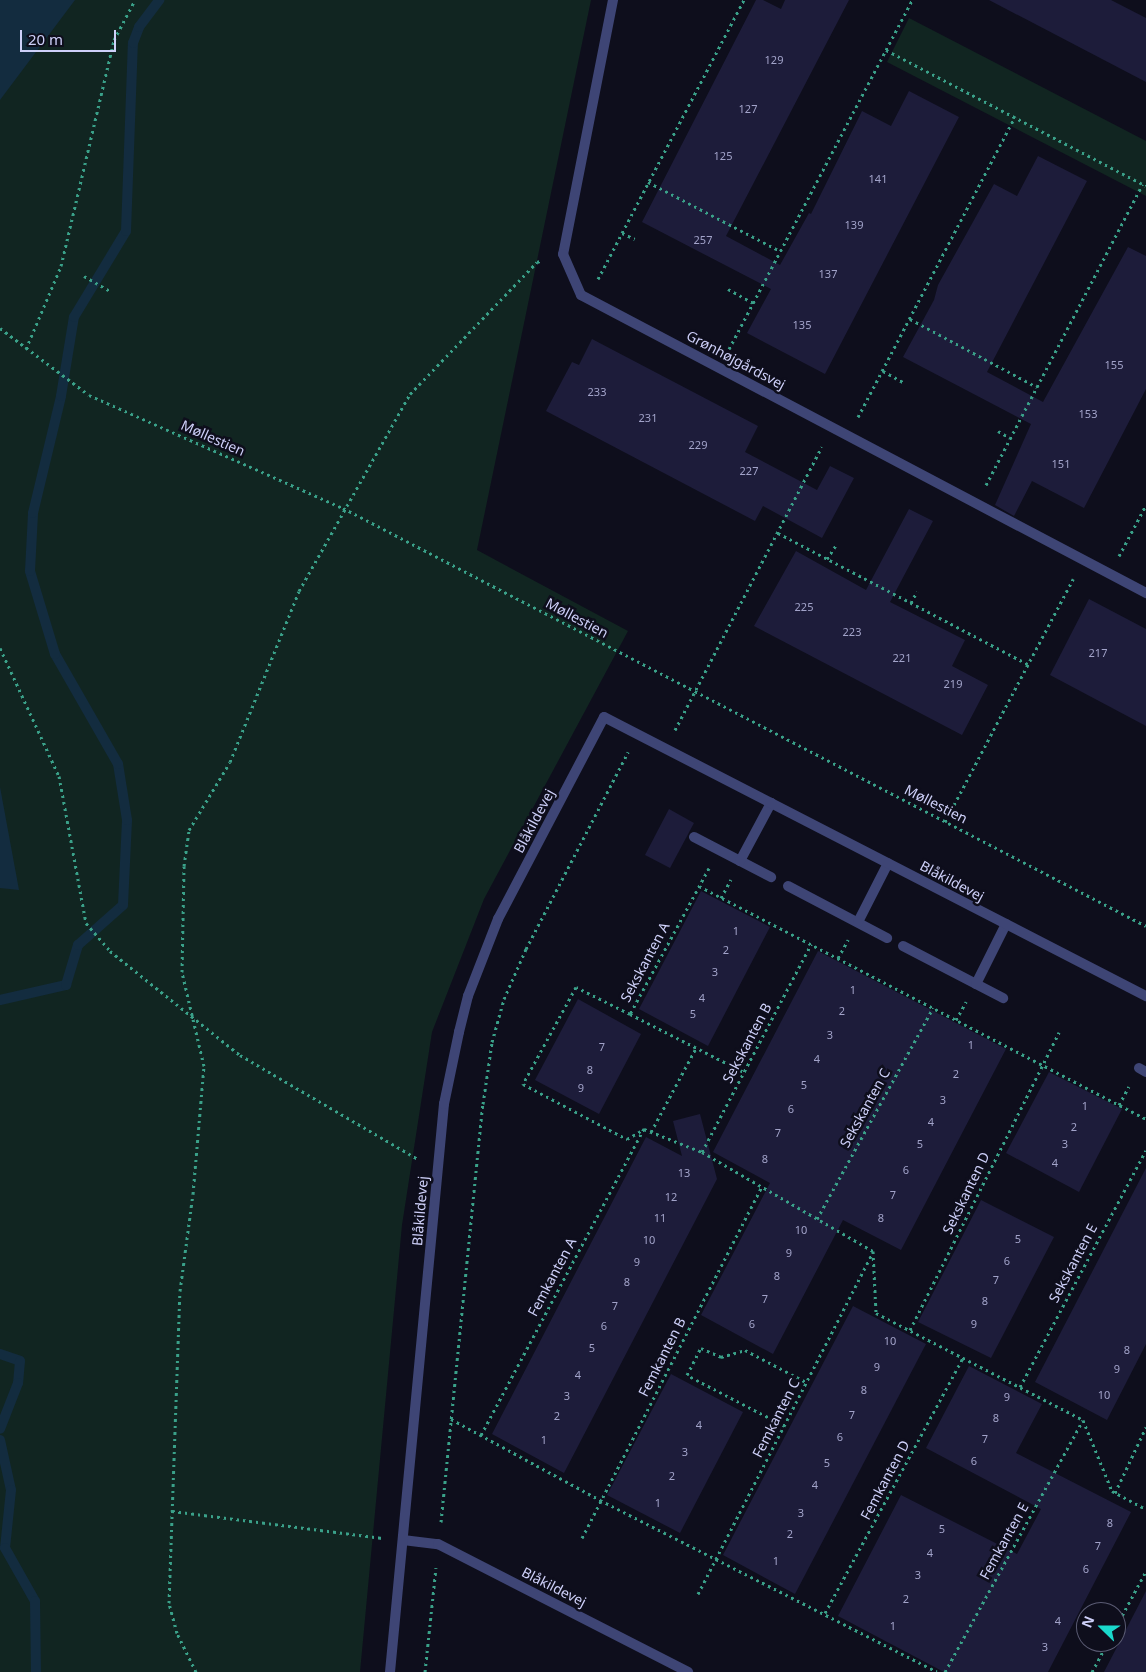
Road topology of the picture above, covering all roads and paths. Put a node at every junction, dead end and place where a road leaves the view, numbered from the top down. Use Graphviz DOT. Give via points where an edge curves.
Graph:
graph roads {
  1 [pos="135,0"];
  2 [pos="613,0"];
  3 [pos="744,0"];
  4 [pos="912,0"];
  5 [pos="886,50"];
  6 [pos="1015,117"];
  7 [pos="648,182"];
  8 [pos="1144,185"];
  9 [pos="622,233"];
  10 [pos="635,239"];
  11 [pos="780,252"];
  12 [pos="563,254"];
  13 [pos="84,276"];
  14 [pos="728,289"];
  15 [pos="112,292"];
  16 [pos="588,298"];
  17 [pos="753,303"];
  18 [pos="910,319"];
  19 [pos="0,328"];
  20 [pos="26,350"];
  21 [pos="720,368"];
  22 [pos="883,371"];
  23 [pos="905,382"];
  24 [pos="1037,387"];
  25 [pos="832,426"];
  26 [pos="998,432"];
  27 [pos="849,435"];
  28 [pos="1010,438"];
  29 [pos="976,503"];
  30 [pos="1146,506"];
  31 [pos="343,508"];
  32 [pos="778,533"];
  33 [pos="836,544"];
  34 [pos="827,559"];
  35 [pos="1084,560"];
  36 [pos="1110,574"];
  37 [pos="917,591"];
  38 [pos="1146,594"];
  39 [pos="911,603"];
  40 [pos="0,648"];
  41 [pos="1028,664"];
  42 [pos="696,693"];
  43 [pos="632,744"];
  44 [pos="665,748"];
  45 [pos="771,802"];
  46 [pos="945,822"];
  47 [pos="694,837"];
  48 [pos="719,850"];
  49 [pos="740,861"];
  50 [pos="888,863"];
  51 [pos="772,877"];
  52 [pos="699,886"];
  53 [pos="788,886"];
  54 [pos="858,922"];
  55 [pos="1006,924"];
  56 [pos="1146,926"];
  57 [pos="888,938"];
  58 [pos="811,944"];
  59 [pos="903,946"];
  60 [pos="976,984"];
  61 [pos="1146,996"];
  62 [pos="1003,998"];
  63 [pos="933,1008"];
  64 [pos="630,1014"];
  65 [pos="193,1015"];
  66 [pos="1059,1032"];
  67 [pos="696,1048"];
  68 [pos="1042,1065"];
  69 [pos="744,1072"];
  70 [pos="1146,1119"];
  71 [pos="644,1129"];
  72 [pos="651,1132"];
  73 [pos="1146,1150"];
  74 [pos="702,1152"];
  75 [pos="438,1171"];
  76 [pos="762,1187"];
  77 [pos="817,1219"];
  78 [pos="873,1251"];
  79 [pos="910,1330"];
  80 [pos="963,1358"];
  81 [pos="806,1382"];
  82 [pos="1020,1387"];
  83 [pos="452,1419"];
  84 [pos="1083,1420"];
  85 [pos="785,1426"];
  86 [pos="1146,1427"];
  87 [pos="481,1435"];
  88 [pos="1115,1493"];
  89 [pos="600,1500"];
  90 [pos="1146,1509"];
  91 [pos="172,1512"];
  92 [pos="582,1538"];
  93 [pos="403,1540"];
  94 [pos="438,1544"];
  95 [pos="716,1559"];
  96 [pos="1146,1571"];
  97 [pos="698,1594"];
  98 [pos="1126,1608"];
  99 [pos="826,1613"];
  100 [pos="1103,1652"];
  101 [pos="196,1672"];
  102 [pos="390,1672"];
  103 [pos="425,1672"];
  104 [pos="688,1672"];
  105 [pos="937,1672"];
  106 [pos="945,1672"];
  107 [pos="1092,1672"];
  1 -- 20 [label="path" via="114,40 60,266"];
  2 -- 12 [label="street"];
  3 -- 7 [label="path"];
  4 -- 5 [label="path"];
  5 -- 6 [label="path"];
  5 -- 11 [label="path"];
  6 -- 8 [label="path"];
  6 -- 18 [label="path"];
  7 -- 9 [label="path"];
  7 -- 11 [label="path"];
  8 -- 24 [label="path"];
  9 -- 10 [label="path"];
  9 -- 16 [label="path"];
  11 -- 17 [label="path"];
  12 -- 16 [label="street, Grønhøjgårdsvej" via="581,295"];
  12 -- 31 [label="path" via="537,262 410,394"];
  13 -- 15 [label="path"];
  14 -- 17 [label="path"];
  16 -- 21 [label="street, Grønhøjgårdsvej"];
  17 -- 21 [label="path"];
  18 -- 22 [label="path"];
  18 -- 24 [label="path"];
  19 -- 20 [label="path, Møllestien"];
  20 -- 31 [label="path, Møllestien" via="89,395"];
  21 -- 25 [label="street, Grønhøjgårdsvej"];
  22 -- 23 [label="path"];
  22 -- 27 [label="path"];
  24 -- 28 [label="path"];
  25 -- 27 [label="street, Grønhøjgårdsvej"];
  25 -- 32 [label="path"];
  26 -- 28 [label="path"];
  27 -- 29 [label="street, Grønhøjgårdsvej"];
  28 -- 29 [label="path"];
  29 -- 35 [label="street, Grønhøjgårdsvej"];
  30 -- 36 [label="path"];
  31 -- 42 [label="path, Møllestien"];
  31 -- 65 [label="path" via="299,590 230,762 189,830 184,866 182,972"];
  32 -- 34 [label="path"];
  32 -- 42 [label="path"];
  33 -- 34 [label="path"];
  34 -- 39 [label="path"];
  35 -- 36 [label="street, Grønhøjgårdsvej"];
  35 -- 41 [label="path"];
  36 -- 38 [label="street, Grønhøjgårdsvej"];
  37 -- 39 [label="path"];
  39 -- 41 [label="path"];
  40 -- 65 [label="path" via="59,776 86,923 110,952"];
  41 -- 46 [label="path"];
  42 -- 44 [label="path"];
  42 -- 46 [label="path, Møllestien"];
  43 -- 83 [label="path" via="526,949 504,999 492,1042 482,1104"];
  44 -- 45 [label="street, Blåkildevej"];
  44 -- 75 [label="street, Blåkildevej" via="604,717 498,919 468,996 444,1104"];
  45 -- 49 [label="street"];
  45 -- 50 [label="street, Blåkildevej"];
  46 -- 56 [label="path, Møllestien"];
  47 -- 48 [label="street"];
  48 -- 49 [label="street"];
  48 -- 52 [label="path, Sekskanten A"];
  49 -- 51 [label="street"];
  50 -- 54 [label="street"];
  50 -- 55 [label="street, Blåkildevej"];
  52 -- 58 [label="path"];
  52 -- 64 [label="path, Sekskanten A"];
  53 -- 54 [label="street"];
  54 -- 57 [label="street"];
  55 -- 60 [label="street"];
  55 -- 61 [label="street, Blåkildevej"];
  58 -- 63 [label="path"];
  58 -- 69 [label="path, Sekskanten B"];
  59 -- 60 [label="street"];
  60 -- 62 [label="street"];
  63 -- 68 [label="path"];
  63 -- 77 [label="path, Sekskanten C"];
  64 -- 67 [label="path"];
  64 -- 71 [label="path, Sekskanten A" via="576,987 523,1084 627,1139"];
  65 -- 75 [label="path" via="240,1055"];
  65 -- 91 [label="path" via="204,1066 193,1194 180,1291"];
  66 -- 68 [label="path, Sekskanten D"];
  67 -- 69 [label="path"];
  67 -- 72 [label="path"];
  68 -- 70 [label="path"];
  68 -- 79 [label="path, Sekskanten D"];
  69 -- 74 [label="path, Sekskanten B"];
  71 -- 72 [label="path"];
  71 -- 87 [label="path, Femkanten A"];
  72 -- 74 [label="path"];
  73 -- 82 [label="path, Sekskanten E"];
  74 -- 76 [label="path"];
  75 -- 93 [label="street, Blåkildevej"];
  76 -- 77 [label="path"];
  76 -- 89 [label="path, Femkanten B"];
  77 -- 78 [label="path"];
  78 -- 79 [label="path" via="876,1313"];
  78 -- 81 [label="path, Femkanten C"];
  79 -- 80 [label="path"];
  80 -- 82 [label="path"];
  80 -- 99 [label="path, Femkanten D"];
  81 -- 85 [label="path, Femkanten C"];
  81 -- 85 [label="path" via="745,1350 721,1356 702,1348 687,1375"];
  82 -- 84 [label="path"];
  83 -- 87 [label="path"];
  83 -- 94 [label="path"];
  84 -- 88 [label="path"];
  84 -- 106 [label="path, Femkanten E"];
  85 -- 95 [label="path, Femkanten C"];
  86 -- 88 [label="path"];
  87 -- 89 [label="path"];
  88 -- 90 [label="path"];
  89 -- 92 [label="path, Femkanten B"];
  89 -- 95 [label="path"];
  91 -- 93 [label="path"];
  91 -- 101 [label="path" via="170,1603 177,1633"];
  93 -- 94 [label="street, Blåkildevej"];
  93 -- 102 [label="street, Blåkildevej"];
  94 -- 103 [label="path"];
  94 -- 104 [label="street, Blåkildevej"];
  95 -- 97 [label="path, Femkanten C"];
  95 -- 99 [label="path"];
  96 -- 98 [label="path"];
  99 -- 105 [label="path"];
  100 -- 107 [label="path"];
}
